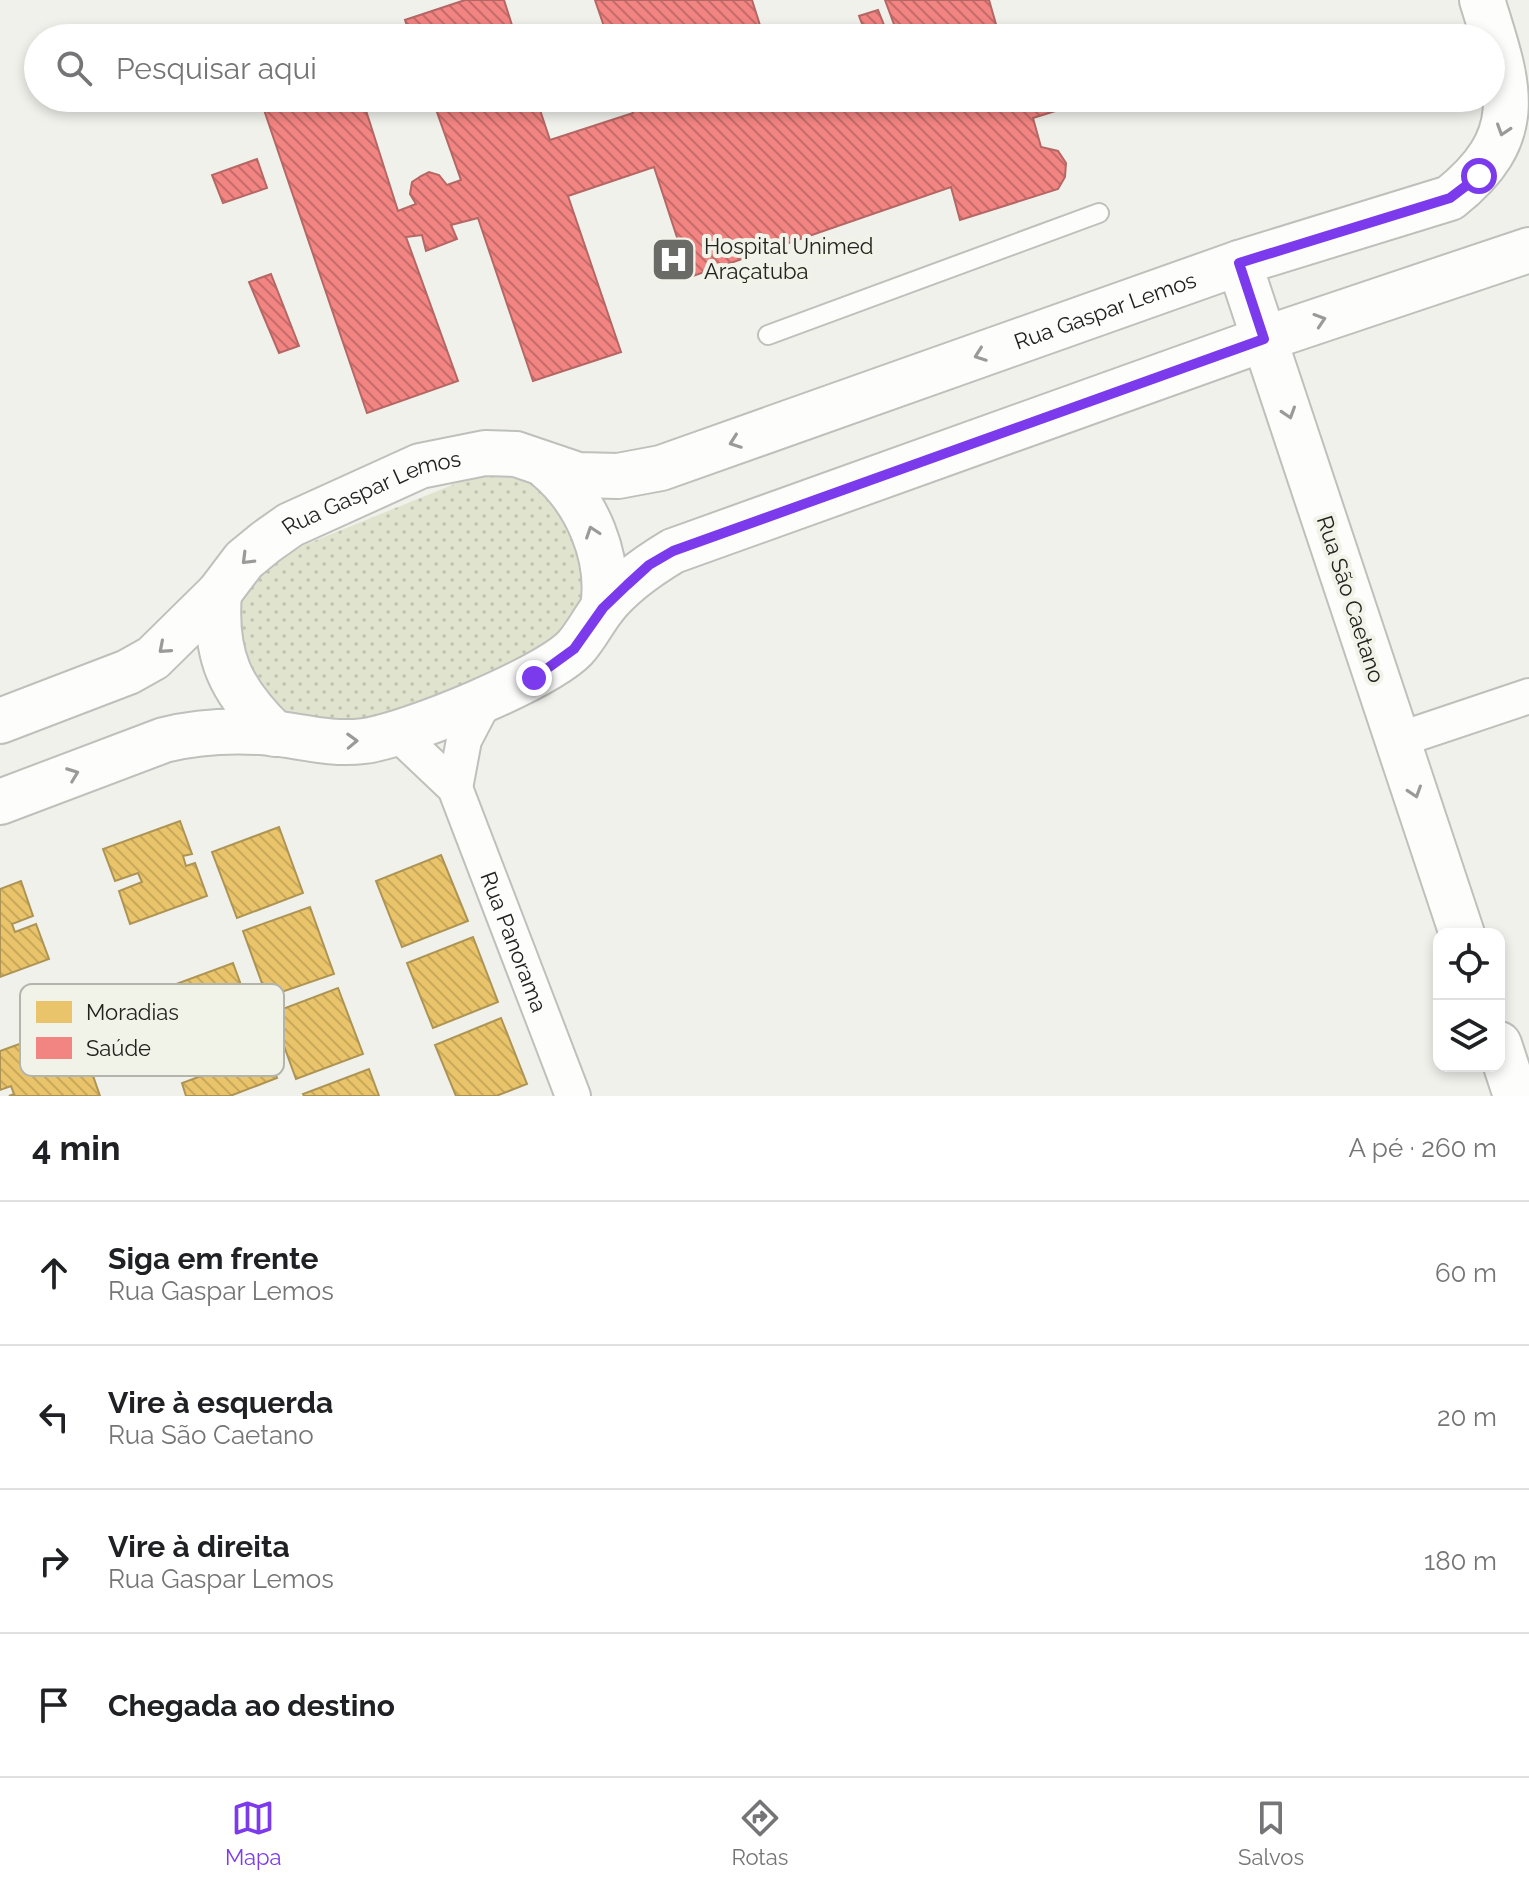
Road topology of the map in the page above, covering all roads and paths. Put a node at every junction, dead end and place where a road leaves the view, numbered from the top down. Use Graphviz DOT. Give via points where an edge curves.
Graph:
graph roads {
  1 [pos="1482,0"];
  2 [pos="1490,24"];
  3 [pos="1505,92"];
  4 [pos="1099,213"];
  5 [pos="1529,250"];
  6 [pos="1239,263"];
  7 [pos="768,335"];
  8 [pos="1264,339"];
  9 [pos="548,468"];
  10 [pos="219,593"];
  11 [pos="603,608"];
  12 [pos="1529,696"];
  13 [pos="486,698"];
  14 [pos="0,721"];
  15 [pos="396,732"];
  16 [pos="275,734"];
  17 [pos="1398,740"];
  18 [pos="455,788"];
  19 [pos="0,802"];
  20 [pos="1460,928"];
  21 [pos="1505,1062"];
  22 [pos="573,1096"];
  23 [pos="1516,1096"];
  1 -- 2 [label="street, Rua Gaspar Lemos, one-way"];
  3 -- 6 [label="street, Rua Gaspar Lemos, one-way" via="1508,119 1496,151 1479,176 1450,198"];
  4 -- 7 [label="lane"];
  8 -- 5 [label="street, one-way"];
  6 -- 8 [label="street, Rua São Caetano"];
  6 -- 9 [label="street, Rua Gaspar Lemos, one-way" via="661,468 599,476"];
  8 -- 11 [label="street" via="695,542 649,565"];
  8 -- 17 [label="street, Rua São Caetano, one-way"];
  9 -- 10 [label="street, Rua Gaspar Lemos, one-way" via="516,454 485,453 420,466 290,525 244,560"];
  11 -- 9 [label="street, Rua Gaspar Lemos, one-way" via="602,560 588,518 567,484"];
  10 -- 14 [label="street, Rua Gaspar Lemos, one-way" via="140,665"];
  10 -- 16 [label="street" via="216,624 228,674 247,706"];
  11 -- 13 [label="street" via="574,649 555,665"];
  12 -- 17 [label="street"];
  13 -- 15 [label="street"];
  13 -- 18 [label="street" via="464,740"];
  16 -- 15 [label="street, one-way" via="327,742 366,741"];
  15 -- 18 [label="street, Rua Panorama"];
  19 -- 16 [label="street, one-way" via="164,740 217,731"];
  17 -- 20 [label="street, Rua São Caetano, one-way"];
  18 -- 22 [label="street, Rua Panorama"];
  21 -- 23 [label="street"];
}
